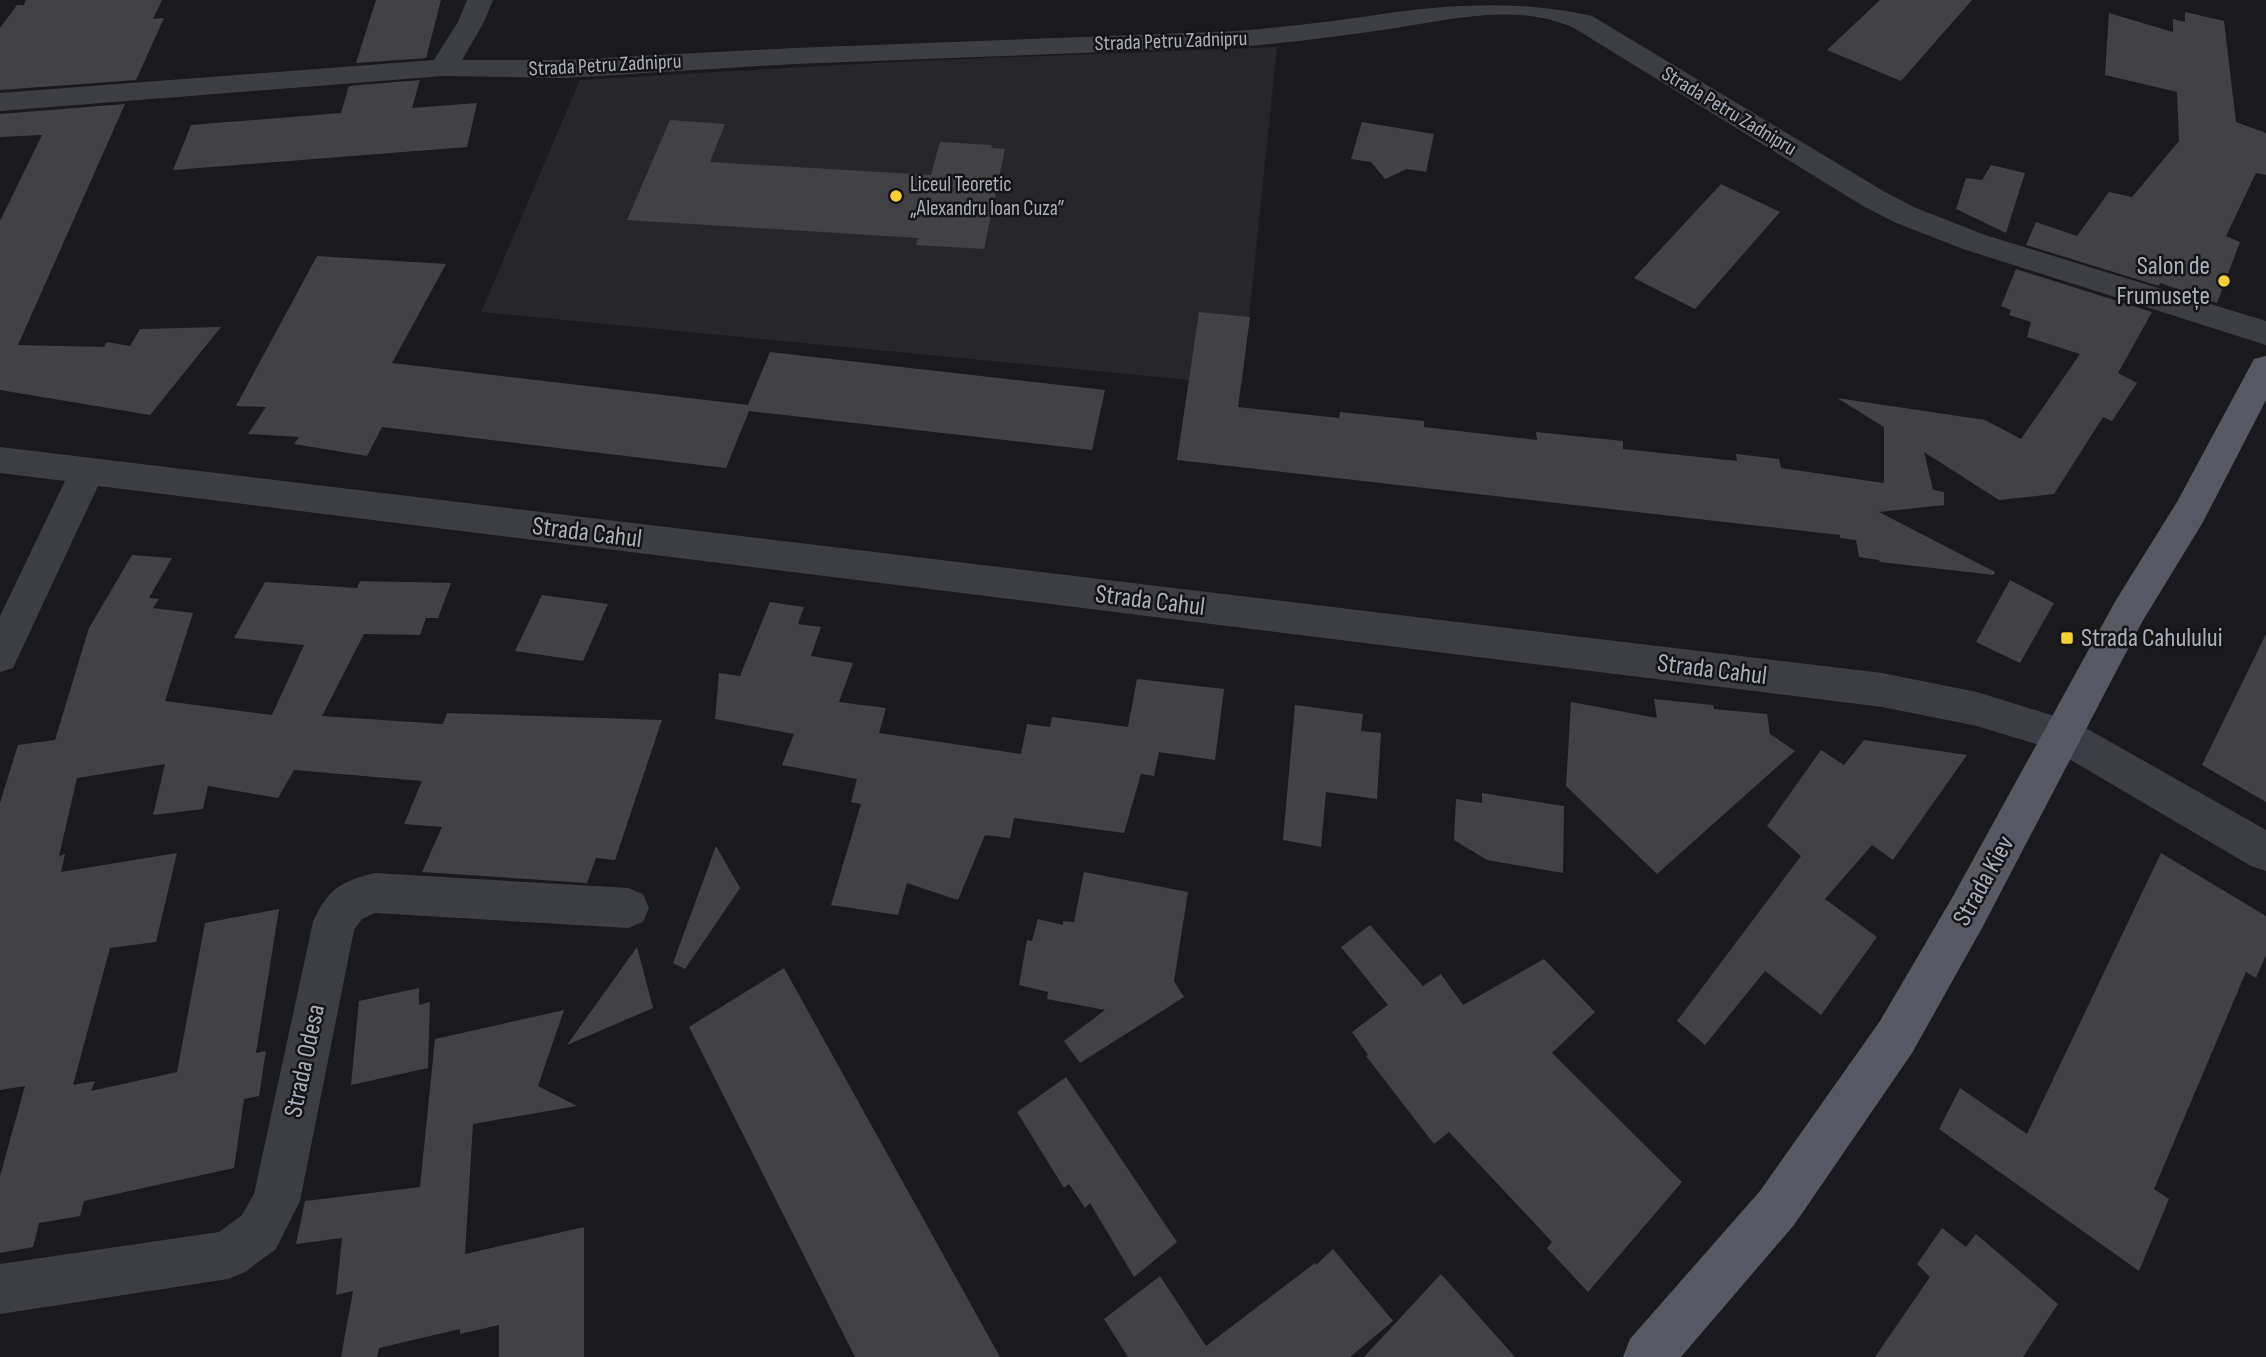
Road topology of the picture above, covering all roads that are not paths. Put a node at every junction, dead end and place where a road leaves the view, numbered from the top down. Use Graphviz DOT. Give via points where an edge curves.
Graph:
graph roads {
  1 [pos="480,0"];
  2 [pos="443,68"];
  3 [pos="0,102"];
  4 [pos="2266,333"];
  5 [pos="2266,368"];
  6 [pos="0,460"];
  7 [pos="87,472"];
  8 [pos="0,656"];
  9 [pos="2063,735"];
  10 [pos="2266,852"];
  11 [pos="628,908"];
  12 [pos="0,1289"];
  13 [pos="1648,1357"];
  1 -- 2 [label="street"];
  2 -- 3 [label="street, Strada Petru Zadnipru"];
  2 -- 4 [label="street, Strada Petru Zadnipru" via="564,69 1237,39 1498,5 1555,9 1905,215 1974,242"];
  5 -- 9 [label="main road, Strada Kiev"];
  6 -- 7 [label="street, Strada Cahul"];
  7 -- 8 [label="street"];
  7 -- 9 [label="street, Strada Cahul" via="1882,691 1977,709"];
  9 -- 10 [label="street, Strada Cahul"];
  9 -- 13 [label="main road, Strada Kiev" via="1896,1037 1777,1208"];
  11 -- 12 [label="street, Strada Odesa" via="475,897 358,896 336,916 275,1201 250,1241 228,1255"];
}
